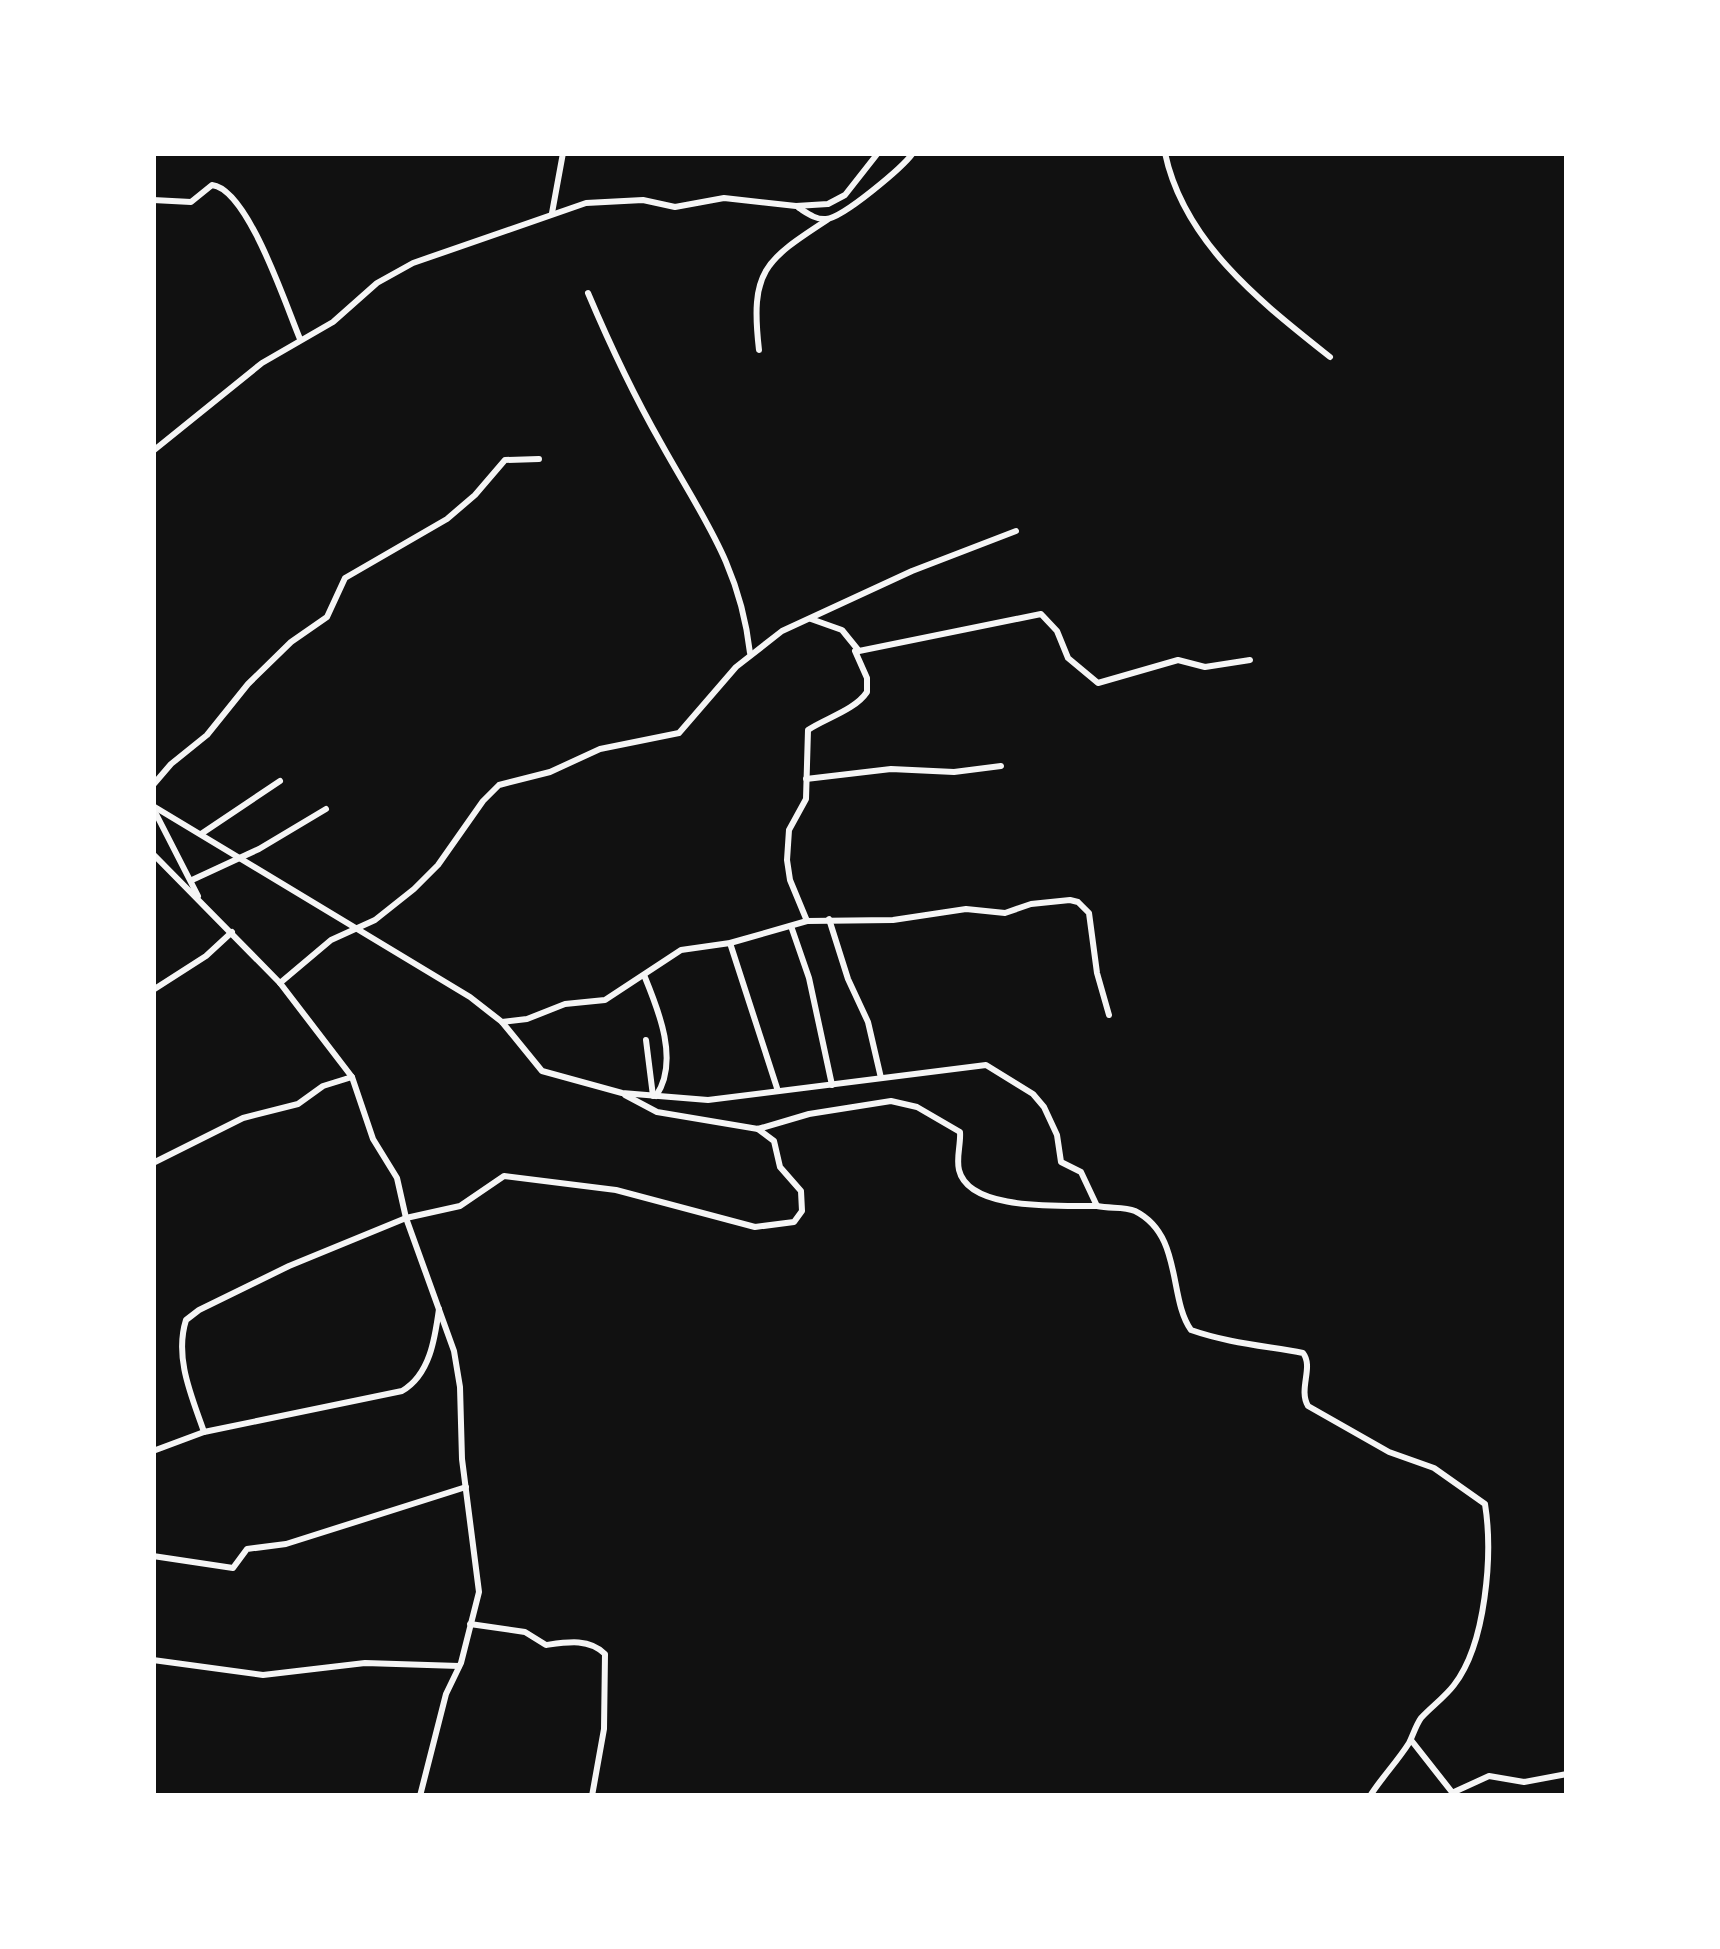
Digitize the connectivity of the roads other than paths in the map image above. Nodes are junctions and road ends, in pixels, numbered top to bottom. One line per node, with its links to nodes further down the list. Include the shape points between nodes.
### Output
1 (563, 153): 7 (street)
2 (878, 153): 6 (street, via 838,200)
3 (914, 153): 8 (street)
4 (1166, 153): 12 (street, via 1205,240 1265,305)
5 (153, 200): 10 (street, via 191,202 212,184 224,188 258,239)
6 (796, 206): 7 (street, via 635,200); 8 (street)
7 (552, 213): 10 (street, via 391,274)
8 (827, 220): 11 (street, via 767,265 756,312)
9 (588, 293): 18 (street, via 734,575)
10 (300, 339): 13 (street)
11 (759, 350)
12 (1330, 357)
13 (153, 451)
14 (539, 459): 23 (street, via 505,460 434,528 345,578 327,617 291,642)
15 (1016, 531): 16 (street)
16 (807, 618): 17 (street, via 842,630); 18 (street)
17 (855, 651): 19 (street, via 1035,614 1047,616 1068,658 1098,682 1178,661 1205,667); 21 (street, via 867,692 808,730)
18 (750, 653): 34 (street, via 679,733 599,749 499,785 426,877)
19 (1250, 660)
20 (1001, 766): 21 (street)
21 (806, 779): 32 (street, via 787,860)
22 (280, 781): 26 (street)
23 (153, 785)
24 (153, 807): 26 (street); 29 (street)
25 (326, 809): 28 (street)
26 (201, 834): 28 (street)
27 (153, 854): 30 (street)
28 (241, 858): 29 (street); 34 (street)
29 (192, 880): 30 (street)
30 (202, 904): 35 (street)
31 (830, 919): 32 (street); 40 (street, via 1078,902 1092,921); 44 (street)
32 (807, 921): 33 (street)
33 (790, 925): 36 (street); 45 (street)
34 (355, 931): 38 (street, via 331,940); 41 (street)
35 (232, 932): 38 (street); 39 (street)
36 (730, 944): 37 (street, via 672,953); 46 (street)
37 (644, 975): 41 (street, via 605,1000); 48 (street, via 664,1040 664,1081)
38 (280, 983): 43 (street)
39 (153, 991)
40 (1108, 1015)
41 (502, 1022): 47 (street, via 542,1070)
42 (646, 1040): 48 (street)
43 (352, 1077): 50 (street); 52 (street)
44 (881, 1078): 45 (street); 51 (street, via 982,1064 1004,1074 1044,1107 1061,1162 1081,1172)
45 (832, 1085): 46 (street)
46 (777, 1089): 48 (street, via 708,1100)
47 (622, 1093): 48 (street); 49 (street, via 657,1112)
48 (654, 1096)
49 (758, 1129): 51 (street, via 903,1102 960,1132 959,1174 969,1187 1012,1203); 52 (street, via 774,1141 782,1172 801,1191 794,1222 740,1225 616,1190 514,1175 496,1178 460,1206)
50 (153, 1162)
51 (1097, 1206): 61 (street, via 1133,1210 1157,1230 1191,1330 1303,1353 1304,1400 1315,1411 1426,1464 1485,1504 1476,1637 1463,1670)
52 (406, 1217): 53 (street); 54 (street, via 186,1320 186,1382)
53 (440, 1306): 54 (street, via 429,1354 402,1391); 56 (street, via 459,1376)
54 (204, 1432): 55 (street)
55 (153, 1451)
56 (466, 1487): 57 (street, via 247,1549 233,1568); 58 (street, via 479,1588)
57 (153, 1556)
58 (470, 1624): 60 (street); 65 (street, via 605,1654)
59 (153, 1660): 60 (street, via 263,1676 365,1663)
60 (460, 1666): 64 (street)
61 (1411, 1739): 63 (street); 66 (street)
62 (1567, 1774): 63 (street, via 1524,1782 1489,1776)
63 (1454, 1794)
64 (420, 1796)
65 (592, 1796)
66 (1370, 1796)

